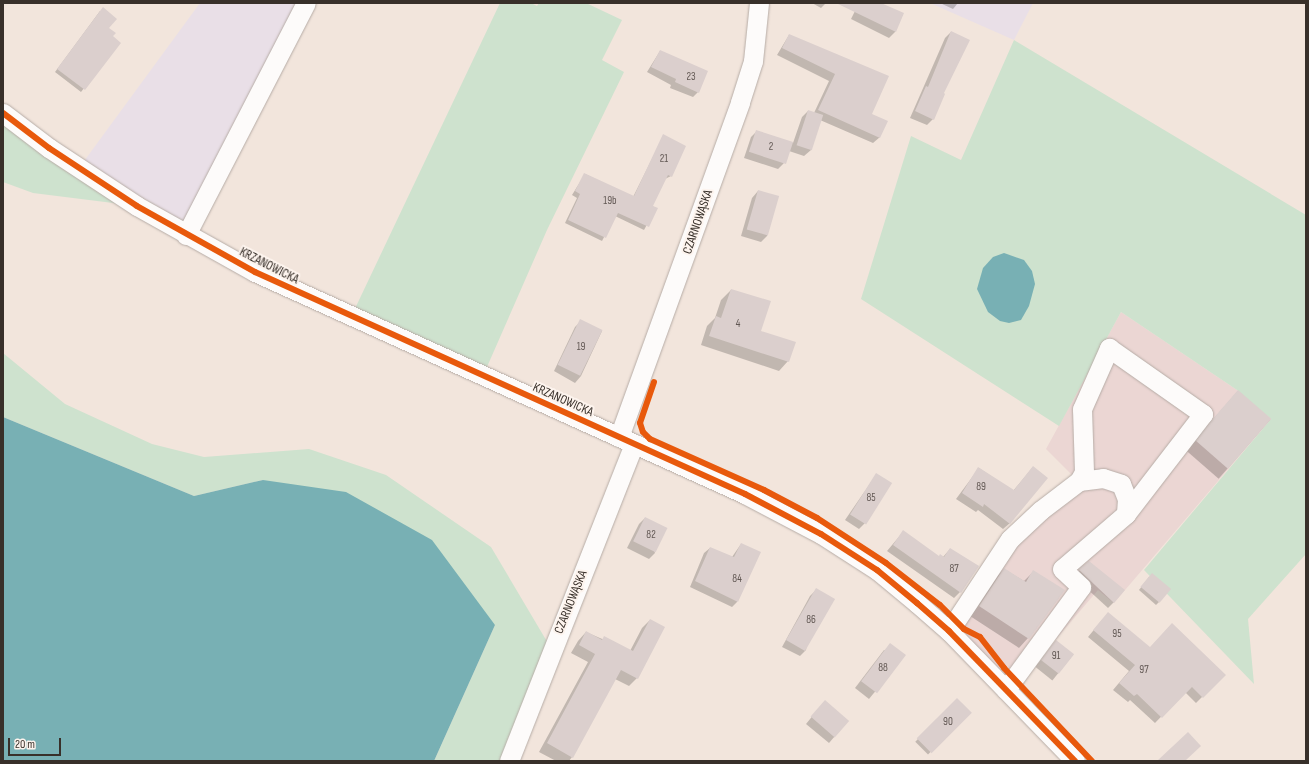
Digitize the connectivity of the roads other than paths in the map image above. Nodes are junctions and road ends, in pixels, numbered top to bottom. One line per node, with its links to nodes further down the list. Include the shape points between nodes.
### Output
1 (306, 3): 4 (street)
2 (759, 3): 5 (street, CZARNOWĄSKA, via 753,61)
3 (3, 113): 4 (street, KRZANOWICKA, via 92,177)
4 (186, 235): 5 (street, KRZANOWICKA, via 308,298)
5 (626, 441): 8 (street, KRZANOWICKA, via 745,494 821,534 877,570); 10 (street, CZARNOWĄSKA)
6 (1078, 481): 7 (street, via 1103,478 1121,484 1127,499); 7 (street, via 1084,472 1082,409 1109,348 1203,414); 8 (street, via 1010,539)
7 (1126, 514): 9 (street, via 1062,569 1081,587)
8 (949, 631): 9 (street, KRZANOWICKA)
9 (1006, 689): 11 (street, KRZANOWICKA)
10 (509, 761)
11 (1075, 761)

